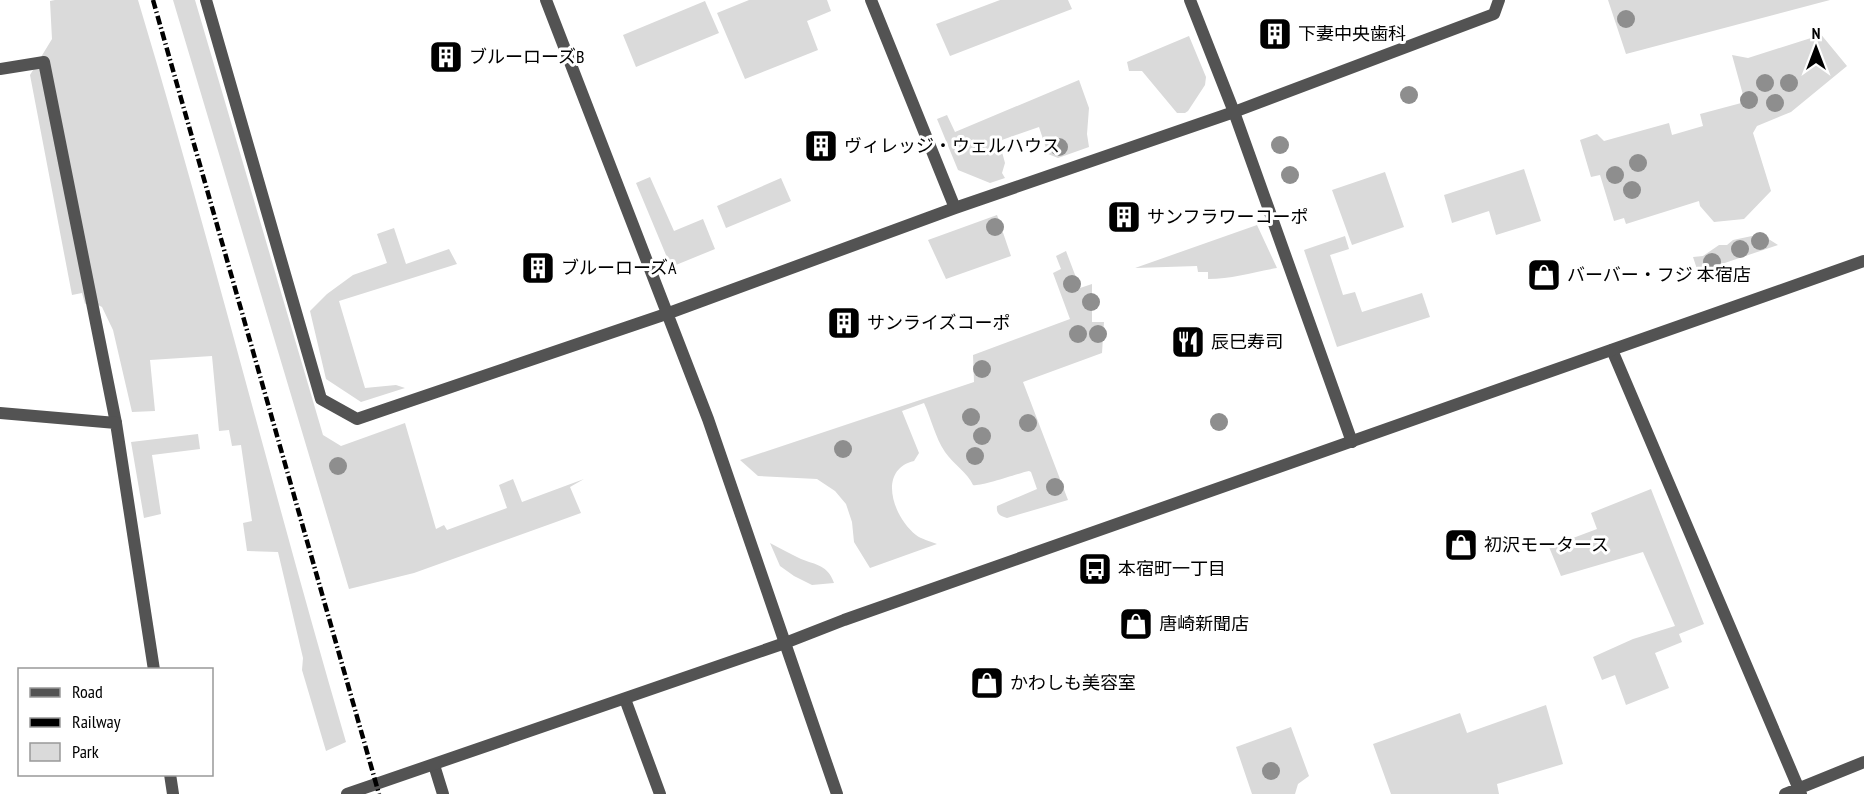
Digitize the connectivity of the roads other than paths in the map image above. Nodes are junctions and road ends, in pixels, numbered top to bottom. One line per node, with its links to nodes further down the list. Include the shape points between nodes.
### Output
1 (206, 0): 10 (street, via 321,399 357,419)
2 (546, 0): 10 (street)
3 (871, 0): 8 (street)
4 (1190, 0): 7 (street)
5 (1499, 0): 7 (street, via 1494,14)
6 (0, 69): 13 (street, via 45,62)
7 (1234, 112): 8 (street); 14 (street)
8 (955, 208): 10 (street)
9 (1864, 261): 11 (street)
10 (669, 313): 15 (street)
11 (1612, 350): 14 (street); 21 (street)
12 (0, 413): 13 (street)
13 (116, 423): 16 (street)
14 (1352, 442): 15 (street)
15 (786, 643): 17 (street); 26 (street)
16 (154, 668)
17 (625, 699): 19 (street); 25 (street)
18 (1864, 762): 21 (street)
19 (434, 765): 23 (street); 24 (street)
20 (170, 776): 22 (street)
21 (1800, 792): 27 (street)
22 (173, 794)
23 (347, 794)
24 (442, 794)
25 (660, 794)
26 (837, 794)
27 (1785, 794)

